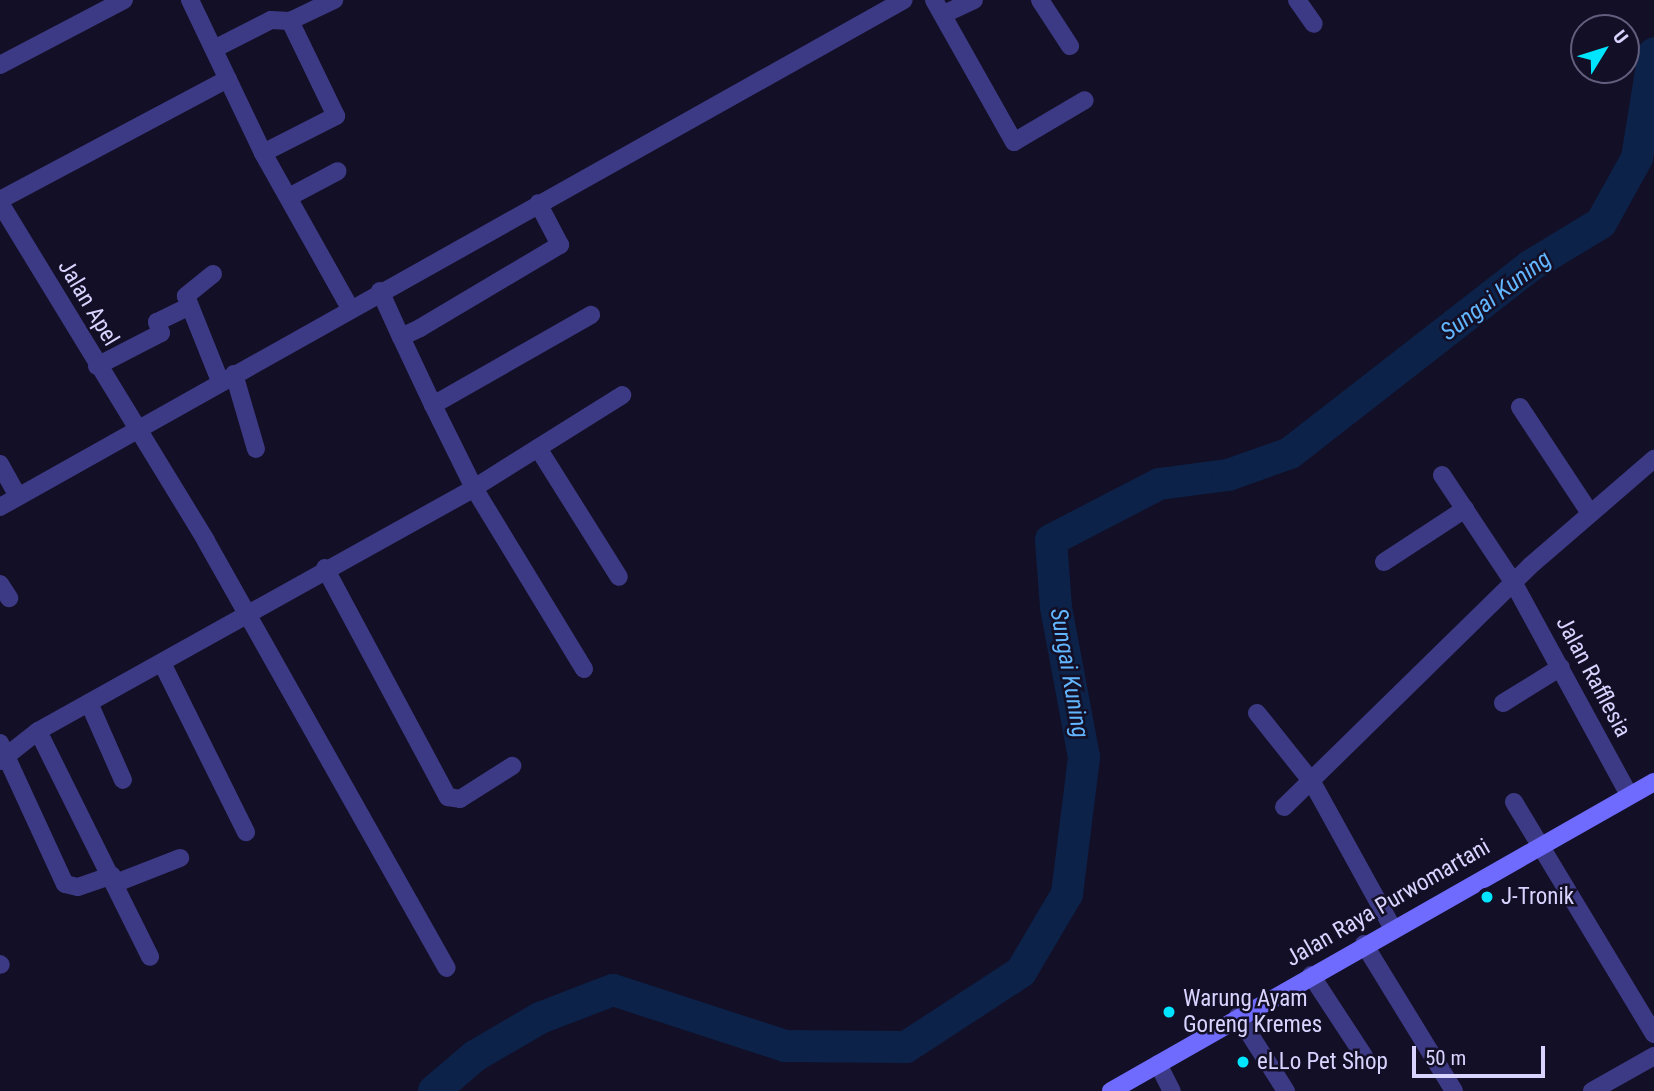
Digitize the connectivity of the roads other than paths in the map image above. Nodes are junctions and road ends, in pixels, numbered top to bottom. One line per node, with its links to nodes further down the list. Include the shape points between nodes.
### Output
1 (124, 0): 13 (street)
2 (190, 0): 12 (street)
3 (334, 0): 9 (street)
4 (904, 0): 20 (street)
5 (974, 0): 8 (street)
6 (1040, 0): 11 (street)
7 (1297, 0): 10 (street)
8 (939, 7): 15 (street, via 1014,142)
9 (290, 21): 12 (street, via 271,20); 16 (street, via 335,116)
10 (1314, 24)
11 (1070, 46)
12 (214, 49): 14 (street)
13 (0, 65)
14 (228, 79): 16 (street); 19 (street)
15 (1085, 100)
16 (263, 153): 18 (street)
17 (338, 172): 18 (street)
18 (289, 197): 24 (street)
19 (0, 201): 27 (street, Jalan Apel)
20 (538, 203): 22 (street); 26 (street, via 560,245)
21 (213, 274): 23 (street, via 186,296)
22 (380, 291): 24 (street); 26 (street)
23 (188, 307): 27 (street, via 157,322 161,333); 28 (street)
24 (350, 308): 28 (street)
25 (592, 315): 30 (street)
26 (401, 337): 30 (street)
27 (97, 366): 32 (street, Jalan Apel)
28 (227, 377): 32 (street); 34 (street)
29 (622, 396): 33 (street)
30 (433, 405): 38 (street)
31 (1520, 407): 42 (street)
32 (134, 429): 39 (street); 47 (street, Jalan Apel)
33 (538, 448): 38 (street); 45 (street)
34 (256, 449)
35 (1654, 458): 42 (street)
36 (0, 464): 39 (street)
37 (1442, 475): 41 (street, Jalan Rafflesia)
38 (474, 488): 44 (street); 50 (street)
39 (18, 496): 40 (street)
40 (0, 507)
41 (1465, 509): 43 (street); 46 (street, Jalan Rafflesia)
42 (1590, 513): 46 (street)
43 (1384, 562)
44 (325, 568): 47 (street); 56 (street, via 448,797 458,800)
45 (620, 577)
46 (1513, 582): 49 (street, Jalan Rafflesia); 58 (street)
47 (245, 615): 48 (street); 70 (street, Jalan Apel)
48 (162, 663): 51 (street); 63 (street)
49 (1561, 667): 52 (street); 60 (street, Jalan Rafflesia)
50 (584, 669)
51 (89, 703): 54 (street); 57 (street)
52 (1503, 704)
53 (1257, 713): 58 (street)
54 (38, 731): 55 (street); 66 (street)
55 (3, 753): 66 (street, via 65,884 78,887)
56 (512, 766)
57 (123, 780)
58 (1312, 782): 62 (street); 67 (street)
59 (1654, 782): 60 (street, Jalan Raya Purwomartani)
60 (1629, 795): 64 (street, Jalan Raya Purwomartani)
61 (1514, 802): 64 (street)
62 (1284, 807)
63 (246, 832)
64 (1539, 845): 67 (street, Jalan Raya Purwomartani); 73 (street)
65 (180, 858): 66 (street)
66 (114, 879): 69 (street)
67 (1392, 927): 68 (street, Jalan Raya Purwomartani)
68 (1364, 944): 71 (street, Jalan Raya Purwomartani); 80 (street)
69 (150, 957)
70 (447, 968)
71 (1311, 975): 72 (street, Jalan Raya Purwomartani); 74 (street)
72 (1238, 1016): 76 (street, Jalan Raya Purwomartani); 79 (street)
73 (1654, 1034)
74 (1364, 1056)
75 (1654, 1056): 81 (street)
76 (1158, 1064): 77 (street, Jalan Raya Purwomartani); 78 (street)
77 (1111, 1091)
78 (1172, 1091)
79 (1286, 1091)
80 (1454, 1091)
81 (1592, 1091)

